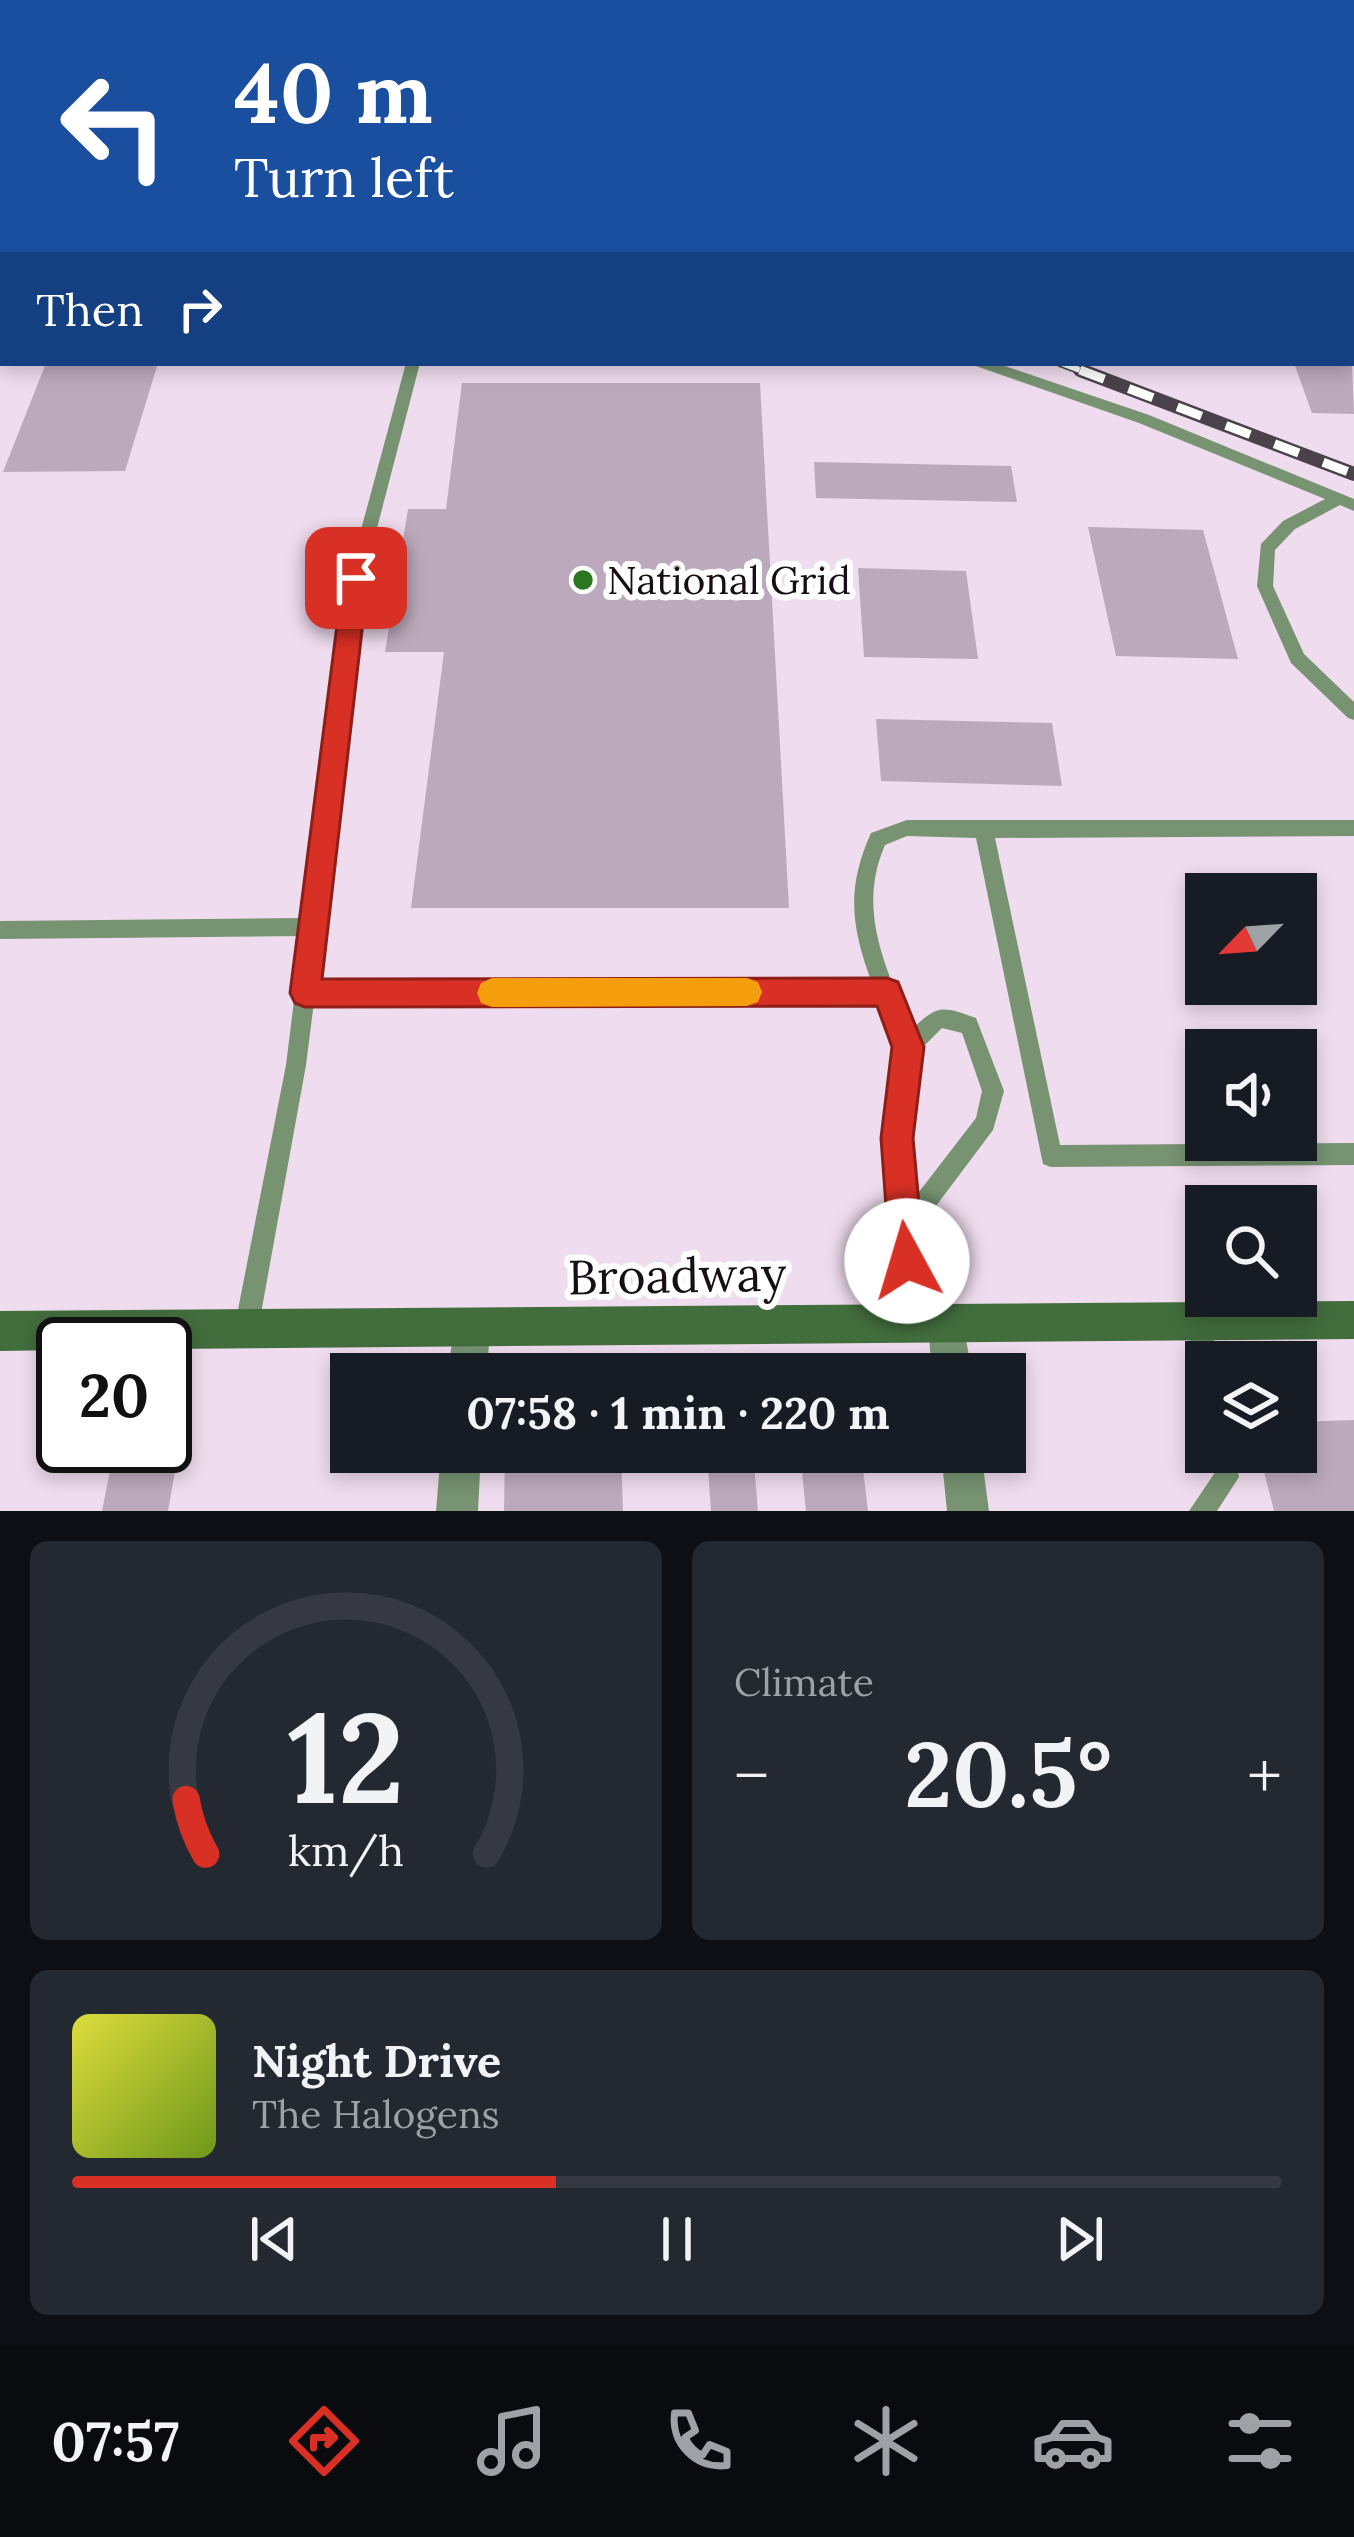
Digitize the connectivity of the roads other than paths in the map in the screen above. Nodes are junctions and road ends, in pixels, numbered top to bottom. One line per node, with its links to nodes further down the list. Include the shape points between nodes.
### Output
1 (412, 366): 7 (lane, via 356,578)
2 (990, 366): 3 (lane, via 1144,419)
3 (1345, 503): 4 (lane, via 1289,525 1267,548 1265,586 1298,658)
4 (1354, 713)
5 (1354, 829): 6 (lane)
6 (984, 830): 9 (lane, via 907,828 878,839 863,865 863,931); 12 (lane, via 1051,1156)
7 (314, 927): 8 (lane); 10 (lane)
8 (0, 930)
9 (887, 992): 10 (lane); 11 (lane)
10 (305, 993): 18 (lane)
11 (908, 1047): 13 (lane, via 897,1138); 13 (lane, via 938,1018 969,1025 993,1091 985,1123)
12 (1354, 1154)
13 (904, 1241): 16 (lane)
14 (1354, 1320): 15 (street, Broadway)
15 (1200, 1322): 16 (street, Broadway); 20 (lane)
16 (931, 1324): 17 (street, Broadway); 22 (street)
17 (471, 1328): 18 (street, Broadway); 21 (street)
18 (246, 1330): 19 (street, Broadway)
19 (0, 1331)
20 (1203, 1341)
21 (469, 1353)
22 (943, 1353)
23 (460, 1473): 26 (street)
24 (963, 1473): 27 (street)
25 (1226, 1473): 28 (lane)
26 (457, 1511)
27 (968, 1511)
28 (1202, 1511)

